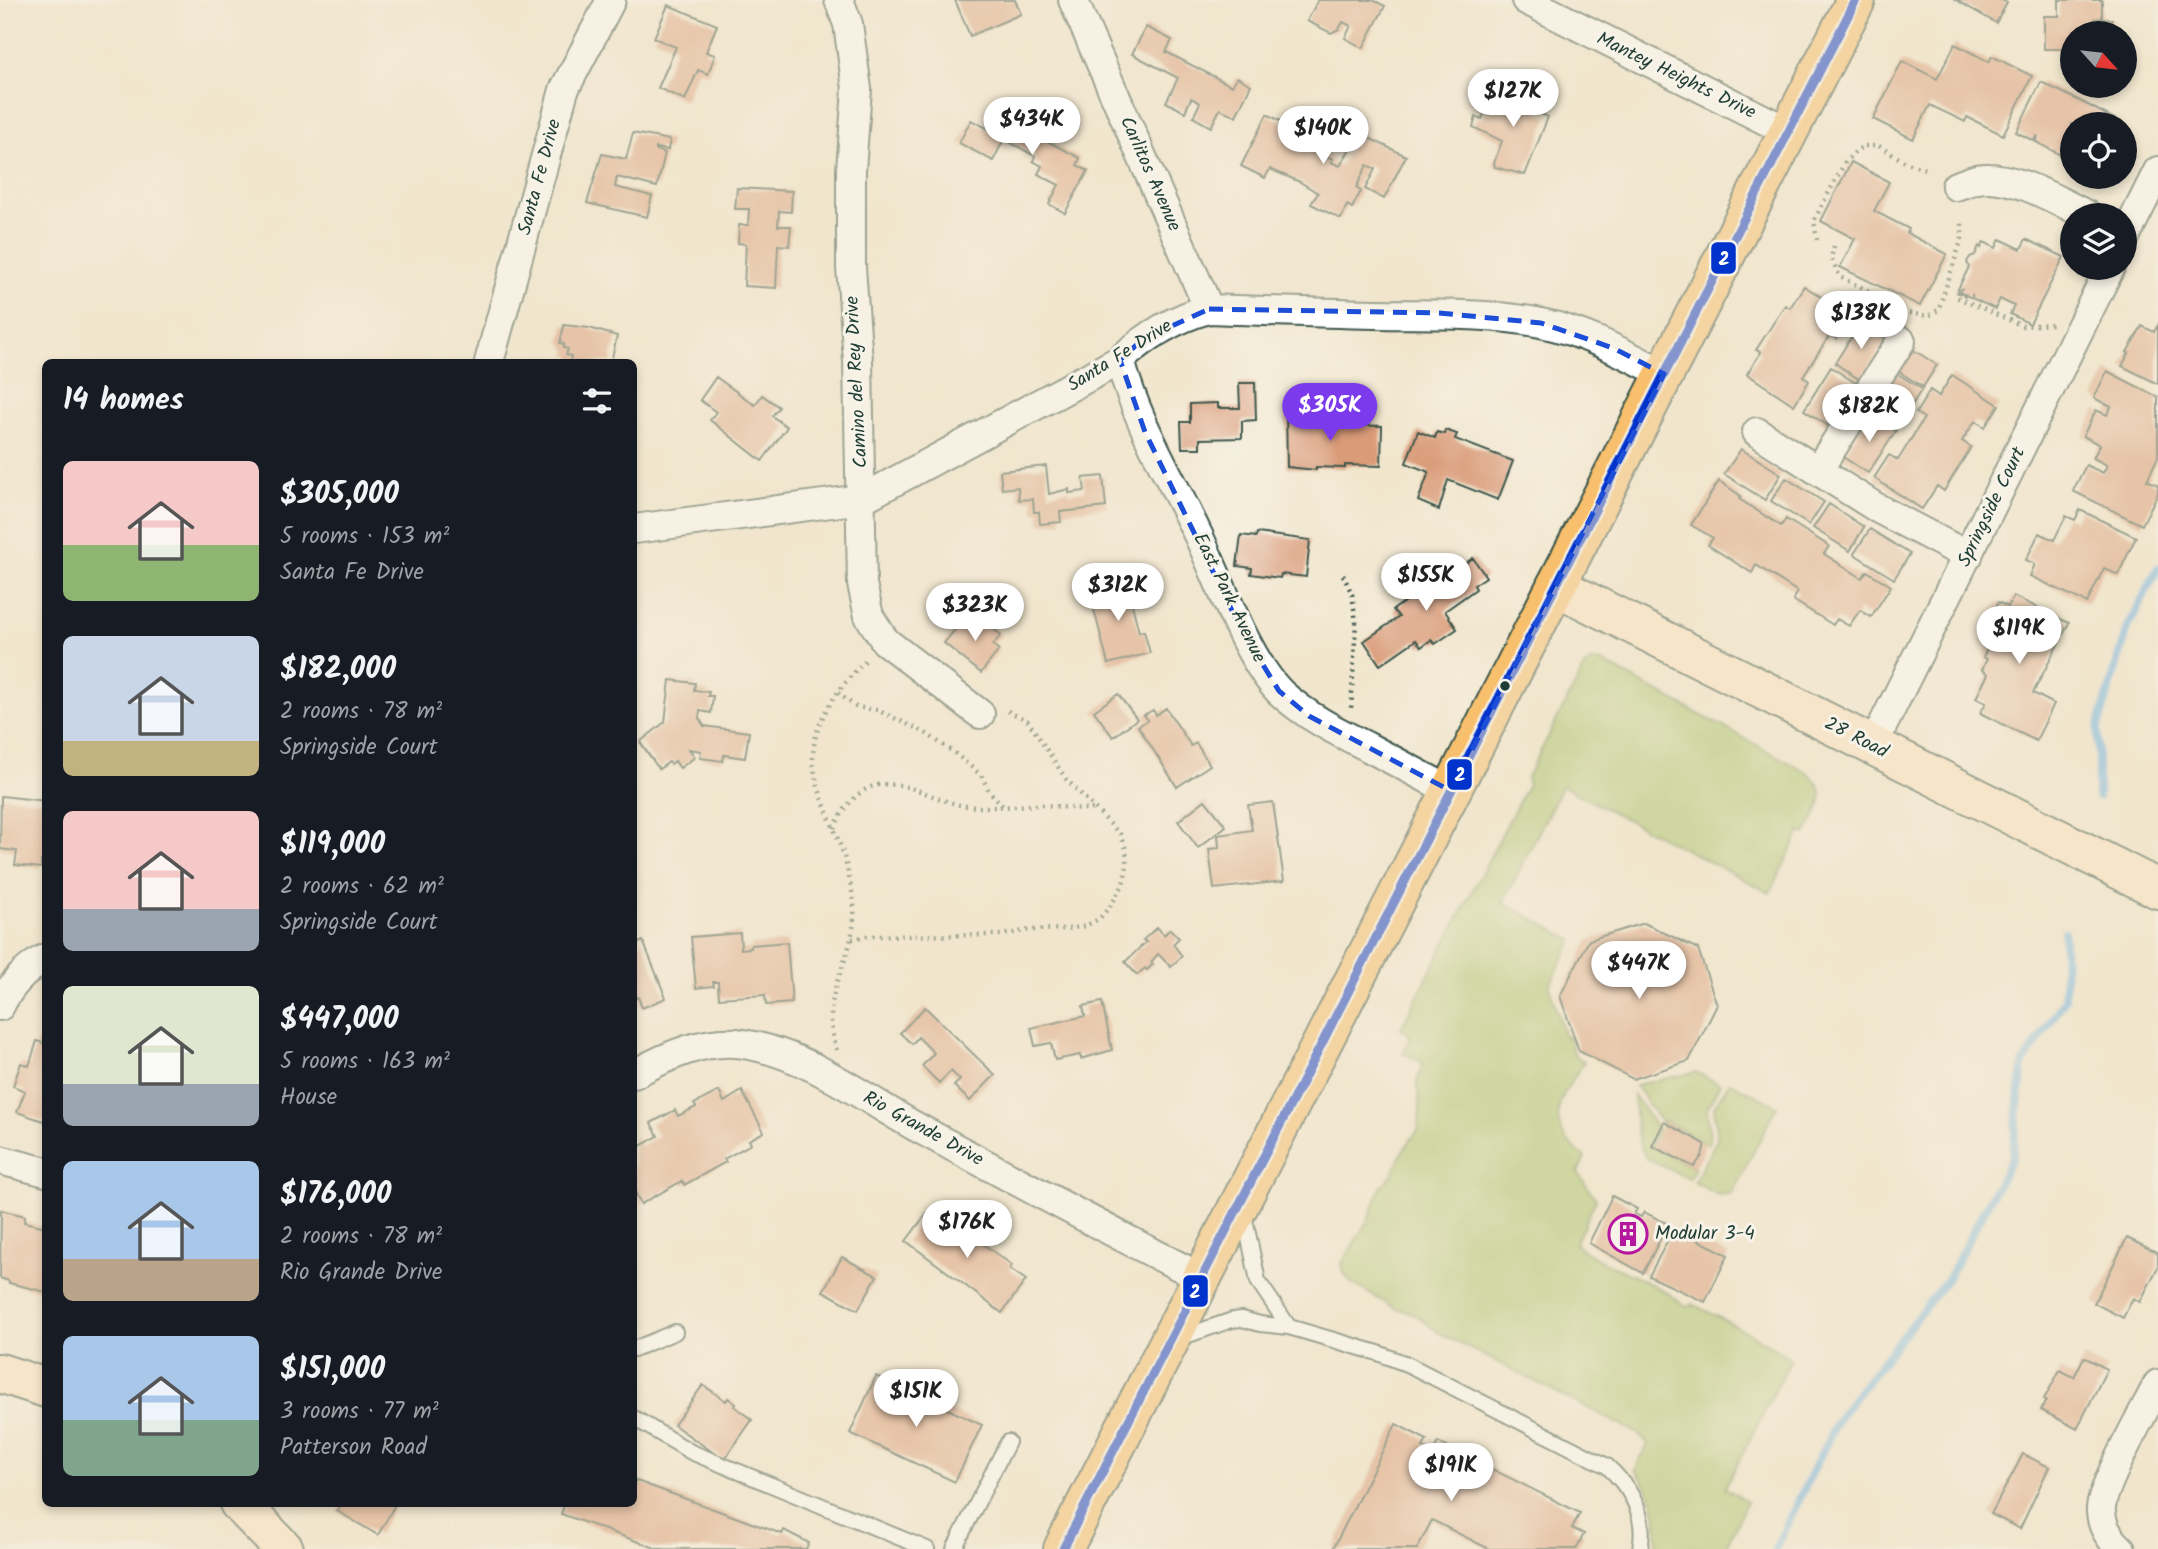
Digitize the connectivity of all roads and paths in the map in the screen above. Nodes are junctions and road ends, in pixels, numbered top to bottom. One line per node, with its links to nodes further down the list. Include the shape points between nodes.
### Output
1 (611, 0): 20 (street, Santa Fe Drive, via 564,90)
2 (839, 0): 25 (street, Camino del Rey Drive, via 848,24 856,89 851,268)
3 (1073, 0): 17 (street, Carlitos Avenue)
4 (1526, 0): 6 (street, Mantey Heights Drive)
5 (1856, 0): 6 (main road)
6 (1789, 132): 22 (main road)
7 (1925, 169): 13 (path, via 1879,146 1857,150 1845,162 1814,221)
8 (2158, 171): 11 (street)
9 (1955, 186): 10 (street, via 1979,178 2006,181)
10 (2062, 203)
11 (2137, 212)
12 (1962, 221): 14 (path, via 1962,238 1941,302 1928,316 1901,312 1840,277 1831,258)
13 (1817, 240)
14 (1834, 246)
15 (2104, 280): 27 (street, Springside Court)
16 (1973, 296): 18 (path, via 1960,288 1956,297 2023,327)
17 (1209, 309): 21 (street, Santa Fe Drive, via 1189,314 1143,339); 22 (street, Santa Fe Drive, via 1439,313 1541,323 1577,333)
18 (2061, 323)
19 (1901, 341): 24 (street)
20 (490, 359)
21 (1120, 360): 25 (street, Santa Fe Drive); 33 (street, East Park Avenue, via 1145,432 1259,662 1279,691 1309,716)
22 (1664, 374): 29 (main road)
23 (1757, 432): 24 (street)
24 (1818, 470): 27 (street, via 1877,508)
25 (862, 499): 26 (street, Santa Fe Drive); 30 (street, Camino del Rey Drive, via 862,584 869,616)
26 (637, 529)
27 (1968, 556): 34 (street, Springside Court)
28 (1343, 575): 33 (path, via 1352,594 1356,622 1352,707)
29 (1556, 586): 34 (street, 28 Road); 35 (main road)
30 (885, 641): 31 (path); 32 (street, Camino del Rey Drive)
31 (838, 693): 36 (path, via 856,707 877,710 952,751 981,775); 38 (path, via 817,735 813,761)
32 (980, 713): 37 (path, via 1006,709 1028,721 1054,765)
33 (1345, 735): 35 (street, East Park Avenue)
34 (1872, 747): 39 (street, 28 Road)
35 (1451, 791): 47 (main road)
36 (1004, 807): 37 (path); 38 (path, via 965,806 912,788 877,785 851,801)
37 (1096, 809): 40 (path, via 1120,834 1127,866 1124,886 1099,919 1085,926 1001,935)
38 (834, 828): 40 (path, via 846,861 855,912)
39 (2158, 889)
40 (852, 939): 44 (path, via 832,998 830,1021 841,1058)
41 (42, 960): 42 (street, via 33,964)
42 (0, 1006)
43 (637, 1072): 44 (street, Rio Grande Drive, via 662,1058 701,1046 741,1044 779,1052)
44 (831, 1077): 48 (street, Rio Grande Drive)
45 (0, 1160): 46 (street)
46 (42, 1171)
47 (1242, 1201): 48 (main road); 49 (lane, via 1258,1281)
48 (1202, 1278): 51 (main road)
49 (1289, 1327): 51 (lane, via 1232,1320); 64 (lane, via 1409,1365 1607,1466 1625,1483 1638,1507 1643,1534)
50 (675, 1332): 52 (lane)
51 (1169, 1342): 63 (main road)
52 (637, 1348)
53 (0, 1373): 55 (street)
54 (2158, 1384): 59 (street, via 2105,1488 2101,1512)
55 (42, 1387)
56 (637, 1420): 61 (lane, via 691,1452)
57 (1009, 1442): 62 (lane)
58 (243, 1507): 60 (street)
59 (2115, 1543)
60 (284, 1549)
61 (927, 1549)
62 (954, 1549)
63 (1063, 1549)
64 (1640, 1549)

